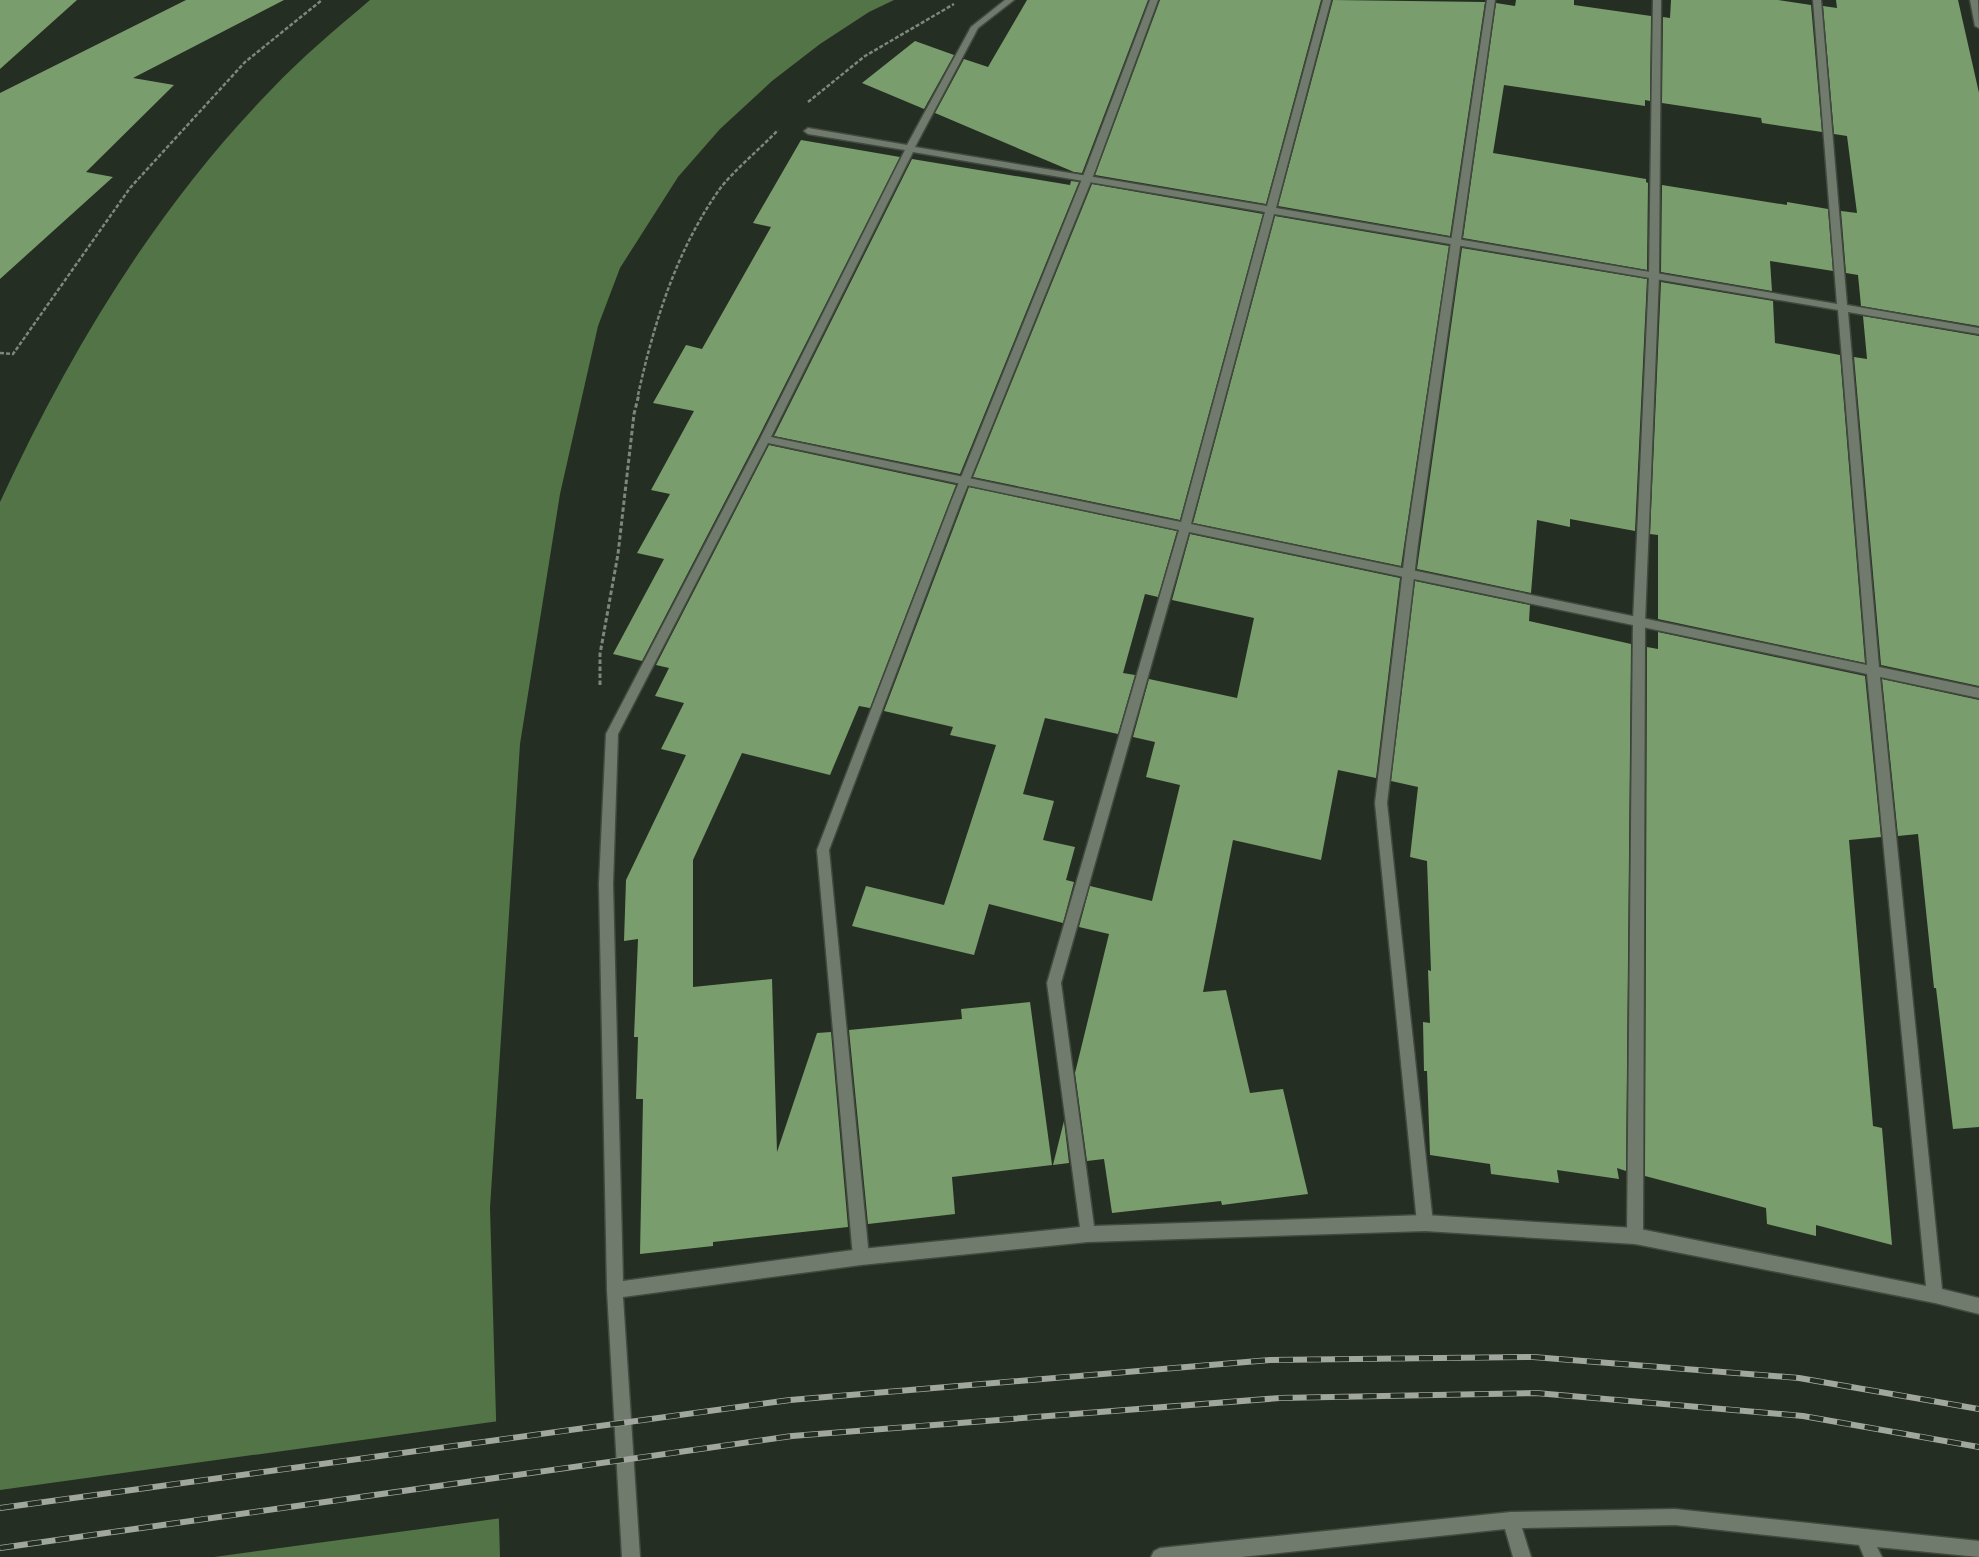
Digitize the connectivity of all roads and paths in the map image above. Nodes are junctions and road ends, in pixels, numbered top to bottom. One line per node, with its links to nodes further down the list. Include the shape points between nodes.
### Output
1 (322, 0): 18 (path, via 246,62 130,188 12,354)
2 (1010, 0): 11 (street, via 975,27)
3 (1154, 0): 12 (street)
4 (1327, 0): 13 (street)
5 (1491, 0): 14 (street)
6 (1657, 0): 15 (street)
7 (1817, 0): 16 (street)
8 (1974, 0): 9 (street)
9 (1979, 26)
10 (808, 131): 11 (street)
11 (910, 148): 12 (street); 19 (street)
12 (1087, 179): 13 (street); 20 (street)
13 (1269, 210): 14 (street); 21 (street)
14 (1456, 242): 15 (street); 22 (street)
15 (1654, 276): 16 (street); 23 (street)
16 (1843, 308): 17 (street); 24 (street)
17 (1979, 331)
18 (0, 353)
19 (765, 439): 20 (street); 30 (street, via 612,734 606,884)
20 (965, 481): 21 (street); 29 (street, via 823,850)
21 (1185, 527): 22 (street); 27 (street, via 1054,983)
22 (1408, 573): 23 (street); 26 (street, via 1381,803)
23 (1639, 622): 24 (street); 28 (street)
24 (1873, 671): 25 (street); 31 (street)
25 (1979, 693)
26 (1425, 1223): 27 (street); 28 (street)
27 (1088, 1234): 29 (street)
28 (1635, 1236): 31 (street)
29 (861, 1257): 30 (street)
30 (615, 1290): 37 (street)
31 (1935, 1295): 32 (street)
32 (1979, 1306)
33 (1511, 1520): 34 (street, via 1675,1517); 36 (street); 39 (street)
34 (1864, 1537): 35 (street); 40 (street)
35 (1979, 1548)
36 (1190, 1555): 38 (street)
37 (631, 1557)
38 (1160, 1557)
39 (1522, 1557)
40 (1873, 1557)

